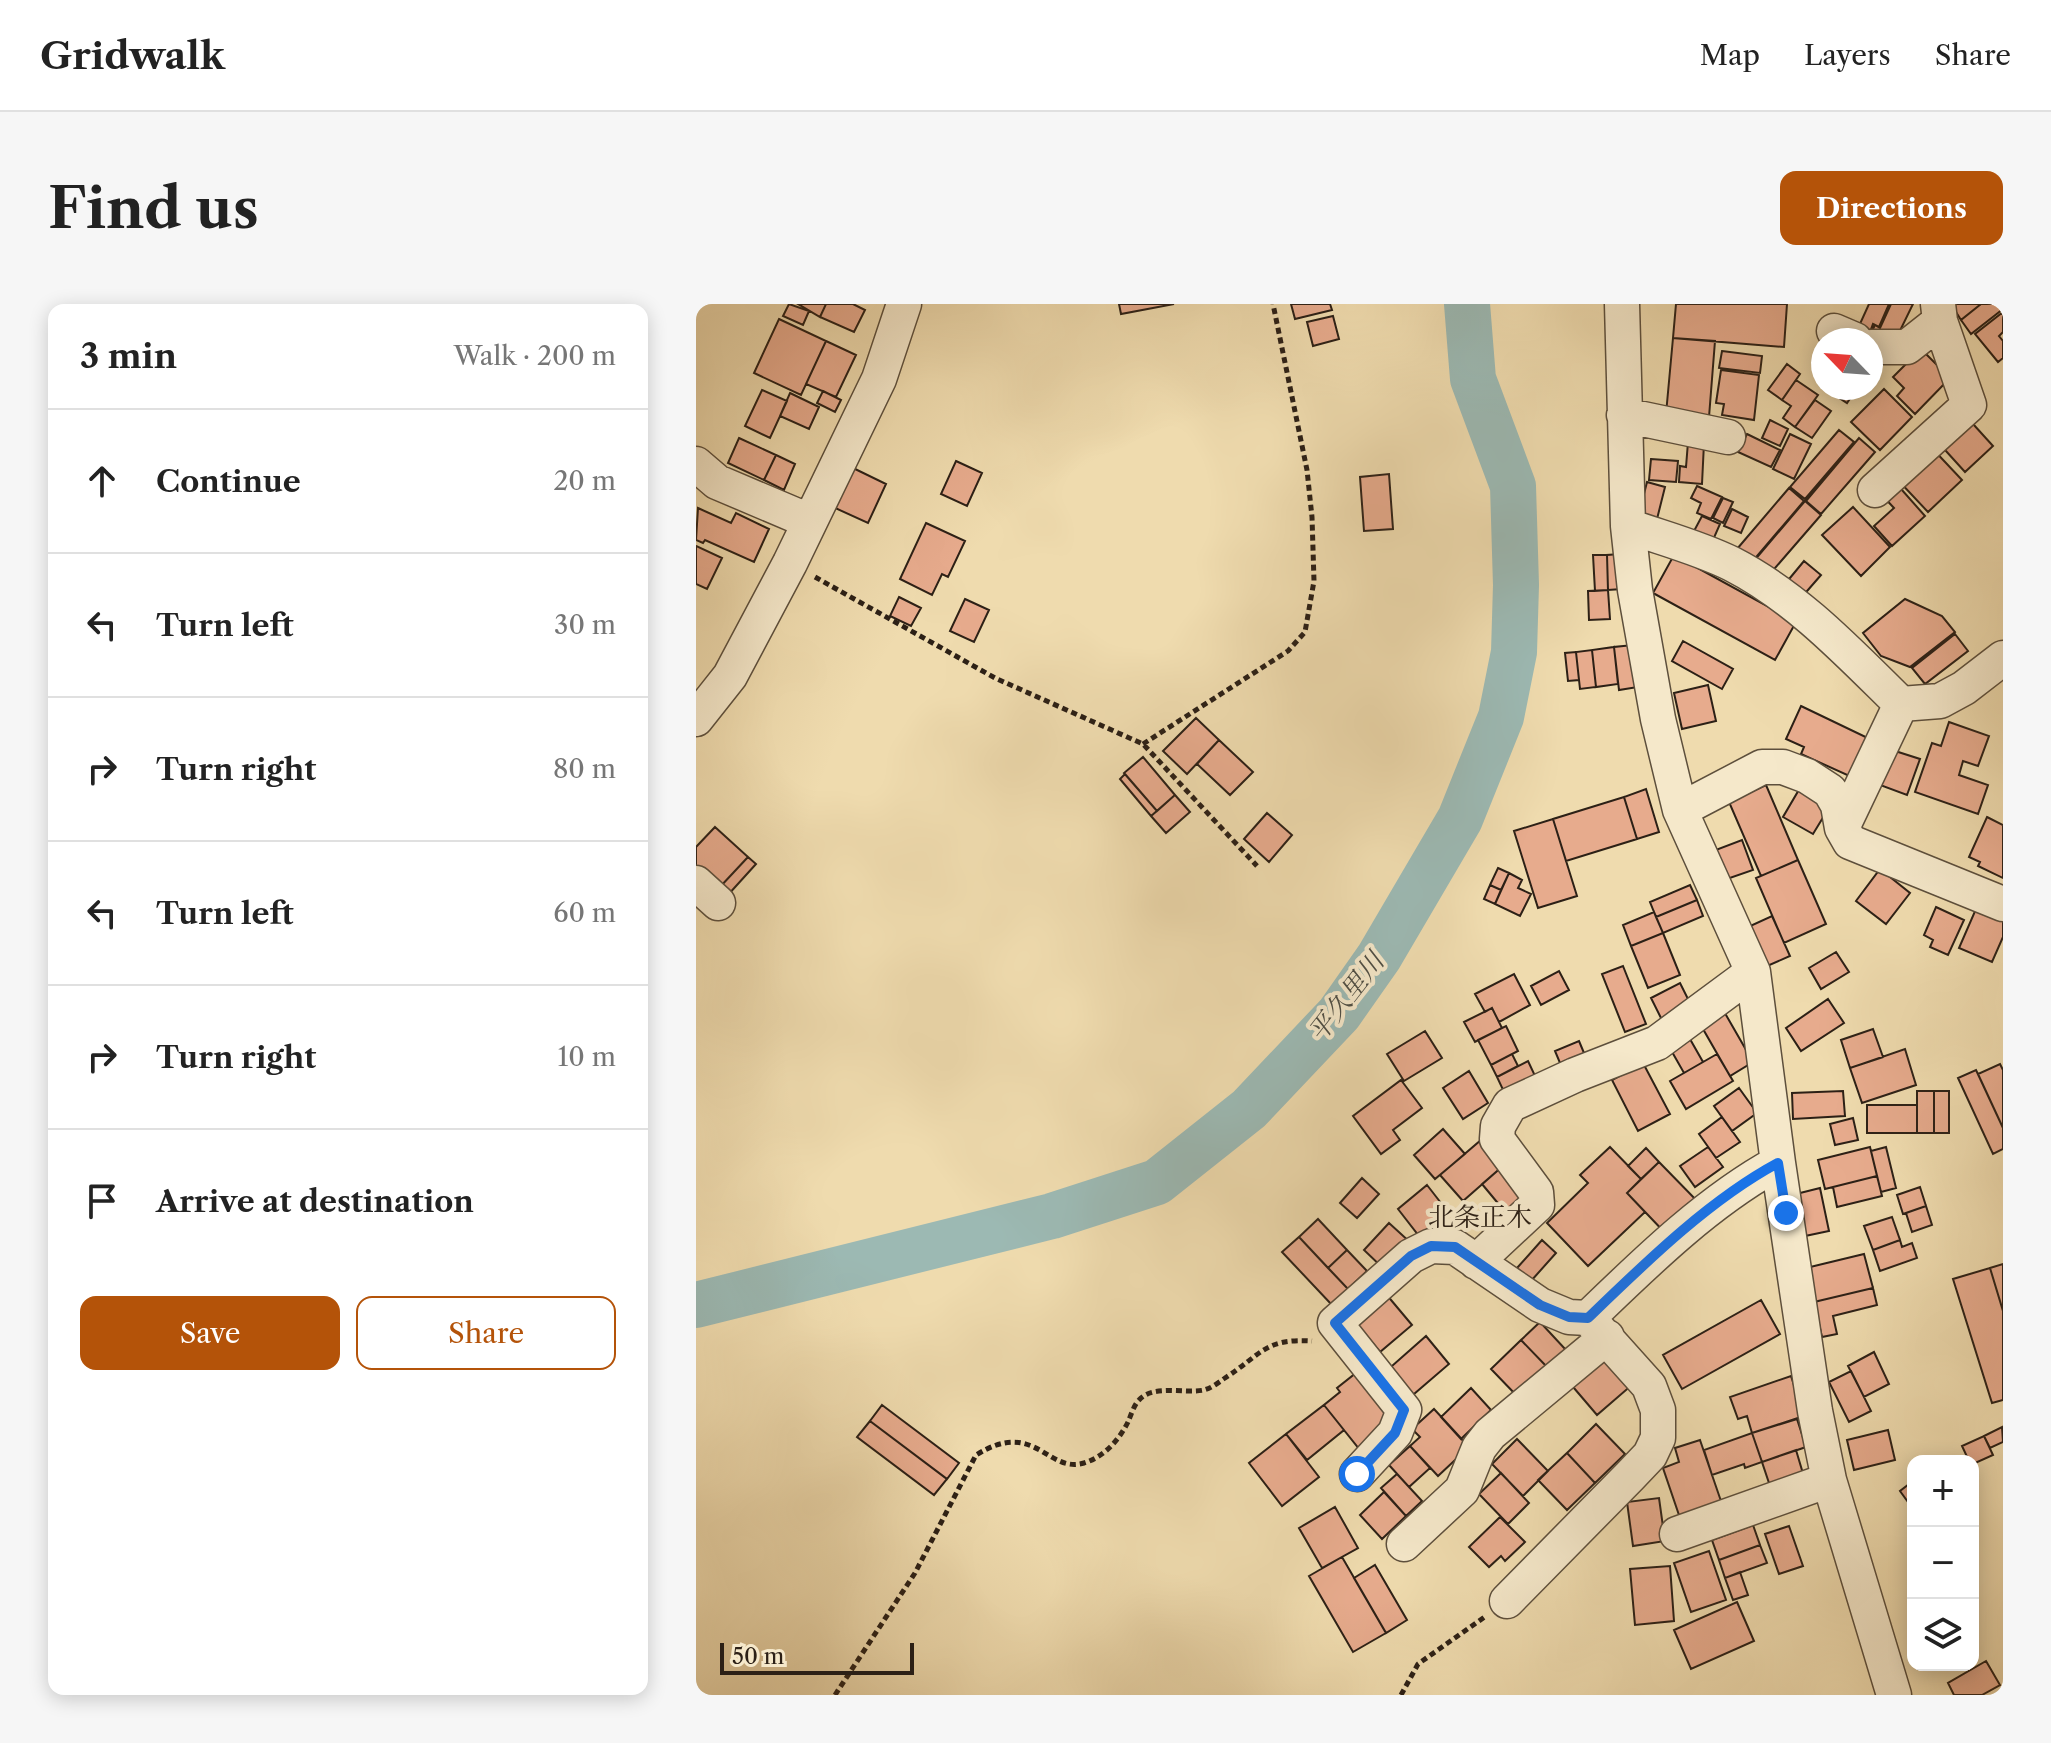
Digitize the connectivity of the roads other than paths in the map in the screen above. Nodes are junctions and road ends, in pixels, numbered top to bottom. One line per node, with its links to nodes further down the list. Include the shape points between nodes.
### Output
1 (904, 304): 9 (street, via 879,379)
2 (1622, 304): 5 (street)
3 (1939, 313): 4 (street, via 1907,347); 8 (street, via 1969,405)
4 (1883, 347)
5 (1624, 415): 6 (street); 10 (street)
6 (1728, 437)
7 (696, 464): 9 (street, via 717,482)
8 (1875, 490)
9 (809, 521): 13 (street, via 730,676)
10 (1628, 526): 12 (street, via 1730,563 1771,587 1822,626); 14 (street, via 1646,658)
11 (2003, 658): 12 (street, via 1940,701)
12 (1901, 704): 15 (street)
13 (696, 719)
14 (1680, 810): 15 (street, via 1762,767 1783,767 1830,791); 17 (street)
15 (1842, 828): 16 (street, via 1850,842)
16 (2003, 904)
17 (1753, 972): 18 (street); 19 (street, via 1657,1043 1510,1105 1497,1139 1536,1192 1537,1205)
18 (1778, 1163): 20 (street, via 1740,1186 1644,1265); 22 (street)
19 (1476, 1262): 20 (street, via 1540,1305); 21 (street, via 1455,1247 1431,1246 1411,1256 1335,1323 1404,1410 1395,1433)
20 (1598, 1327): 24 (street, via 1490,1434 1462,1490); 25 (street, via 1649,1386 1658,1410 1658,1438 1650,1455)
21 (1357, 1474)
22 (1829, 1480): 23 (street); 26 (street)
23 (1677, 1534)
24 (1404, 1544)
25 (1507, 1601)
26 (1894, 1695)

